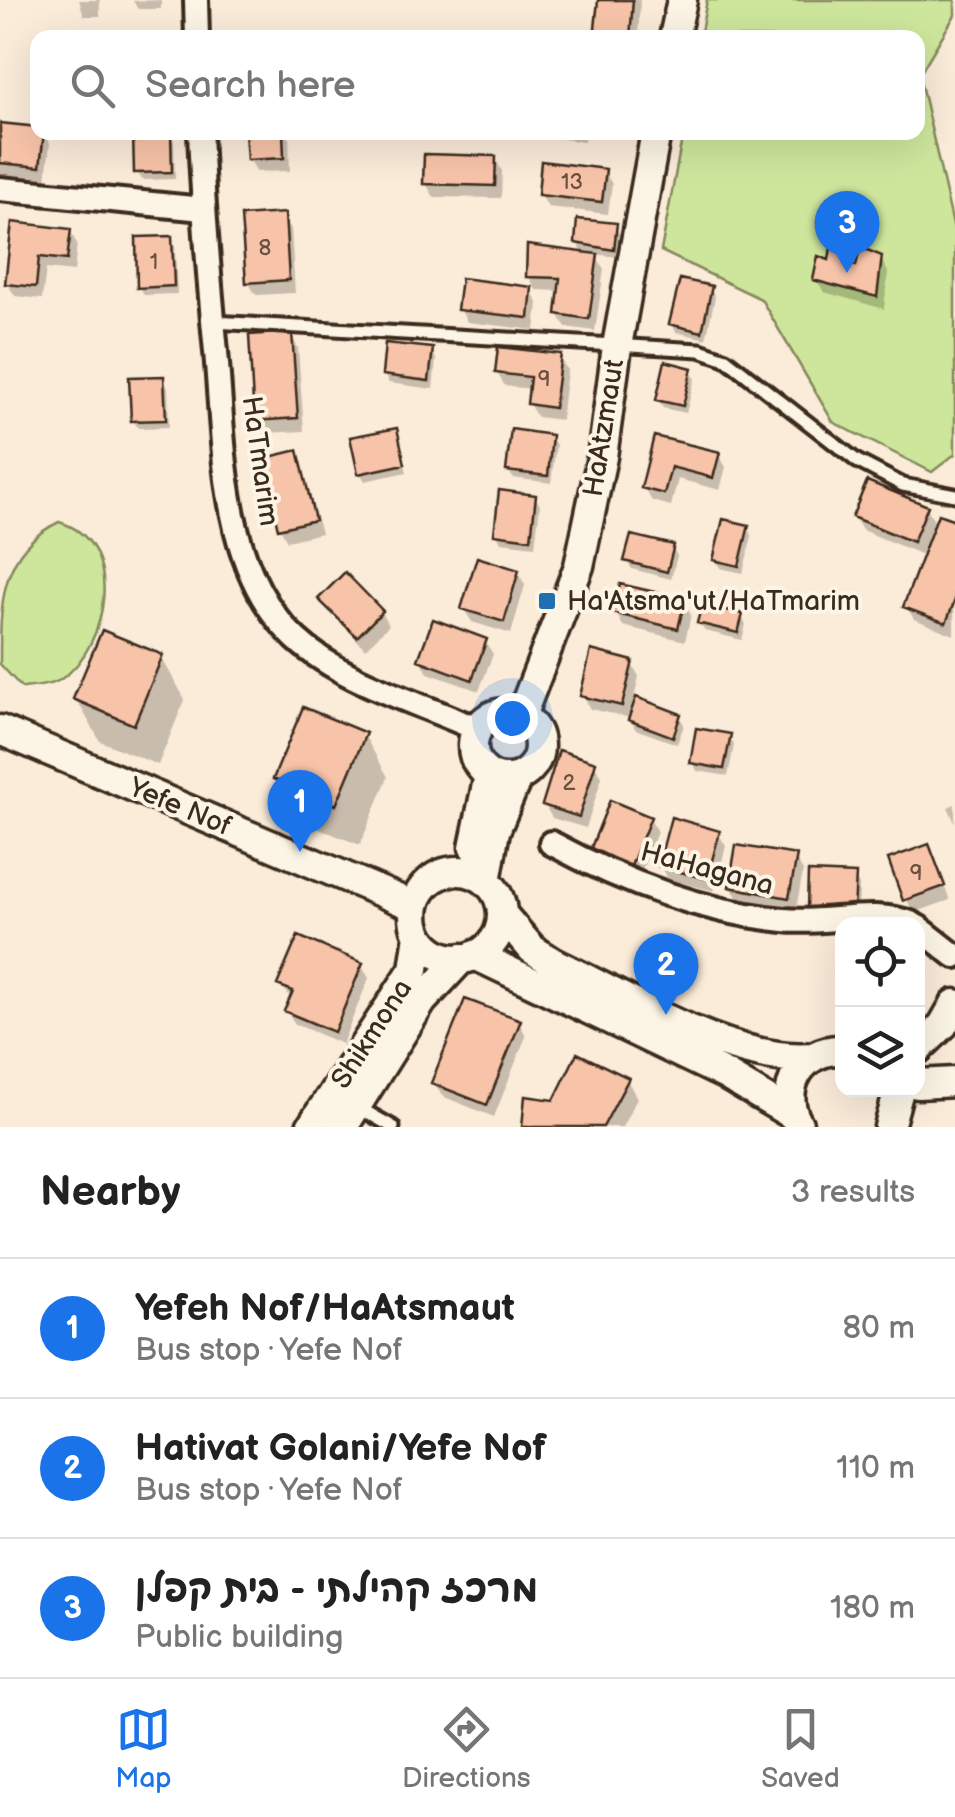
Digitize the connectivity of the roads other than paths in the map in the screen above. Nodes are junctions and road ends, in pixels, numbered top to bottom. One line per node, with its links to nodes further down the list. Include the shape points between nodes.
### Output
1 (196, 0): 3 (street)
2 (682, 0): 4 (street)
3 (197, 30)
4 (676, 30)
5 (200, 140): 8 (street, HaTmarim)
6 (655, 140): 10 (street, HaAtzmaut)
7 (0, 188): 8 (street)
8 (203, 209): 9 (street, HaTmarim)
9 (213, 322): 10 (lane); 13 (street, HaTmarim, via 229,494 254,581 274,613 296,639 352,674)
10 (616, 346): 11 (lane, via 700,350 726,359 857,461 903,484); 12 (street, HaAtzmaut, via 579,566)
11 (955, 494)
12 (521, 716): 13 (street, via 498,713); 15 (street, via 537,732 539,754 527,773)
13 (480, 725): 15 (street, via 474,758)
14 (0, 730): 18 (street, Yefe Nof)
15 (503, 776): 17 (street, via 495,830)
16 (552, 843): 20 (street, HaHagana, via 626,879 727,910 786,921)
17 (477, 876): 18 (street, via 440,874); 19 (street, via 500,900)
18 (414, 906): 22 (street)
19 (502, 914): 24 (street, via 492,942); 30 (street, via 554,963 739,1050 781,1060)
20 (835, 919)
21 (925, 933): 23 (street, HaHagana)
22 (419, 935): 24 (street, via 436,953); 33 (street, Shikmona, via 414,970)
23 (955, 956)
24 (469, 957): 33 (street, Shikmona, via 422,1002); 34 (street, via 724,1074)
25 (955, 1004): 26 (street)
26 (925, 1043)
27 (955, 1048): 28 (street)
28 (925, 1050)
29 (835, 1051): 30 (street)
30 (812, 1056): 34 (street, via 792,1082 789,1100)
31 (955, 1082): 32 (street)
32 (925, 1084)
33 (344, 1109): 35 (street, Shikmona); 36 (lane)
34 (797, 1121)
35 (312, 1127)
36 (393, 1127)

